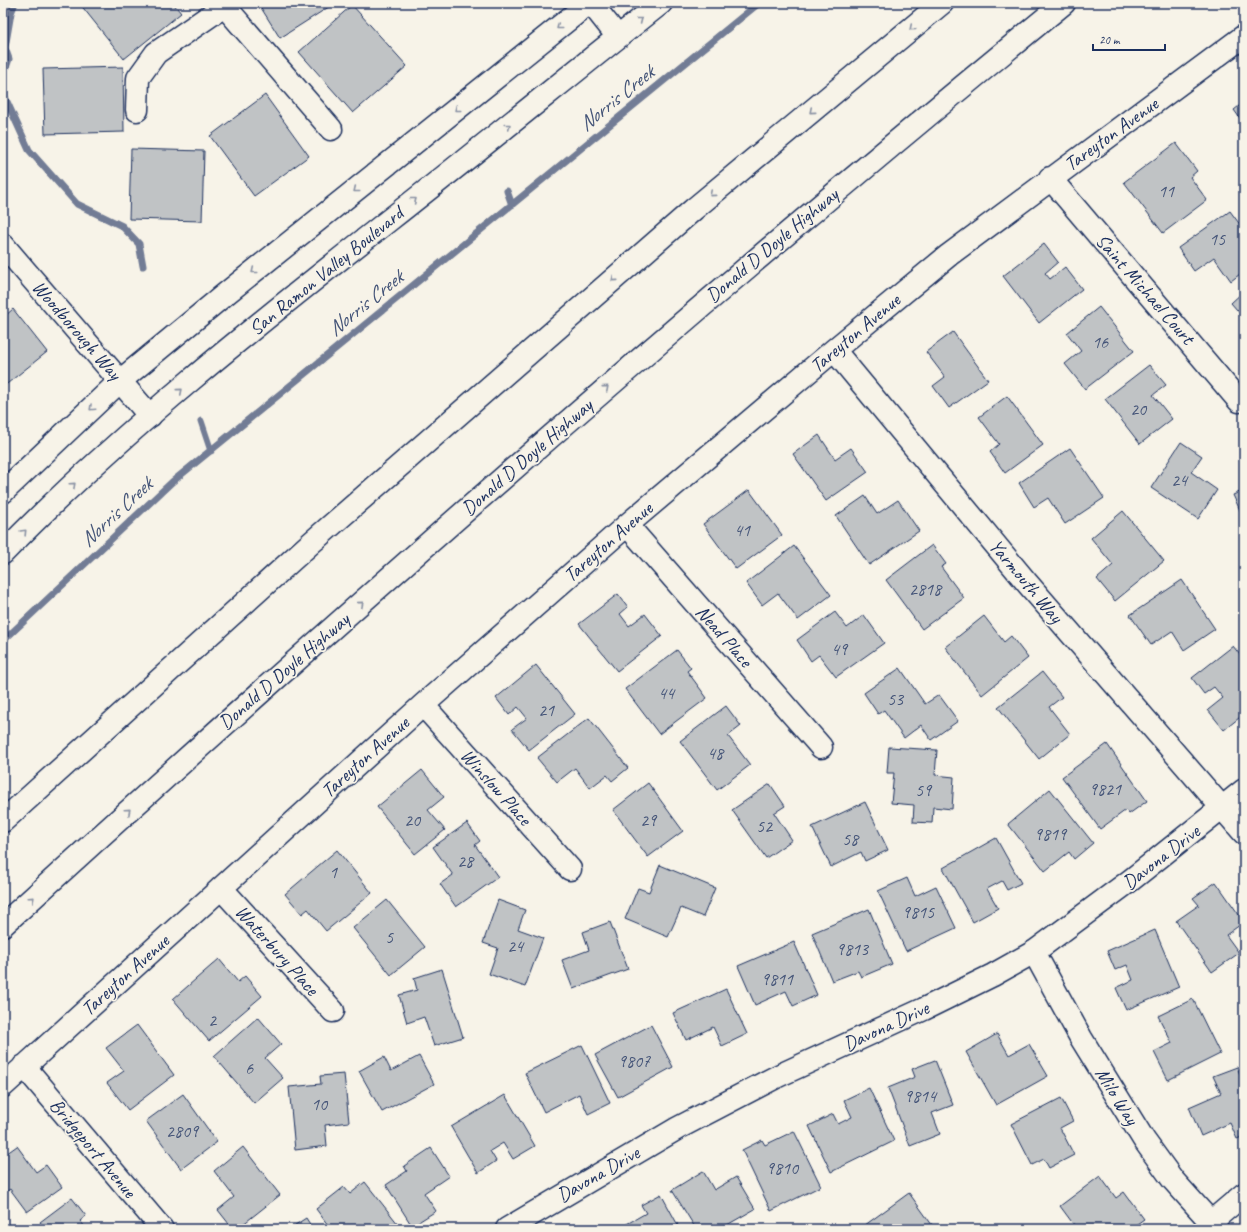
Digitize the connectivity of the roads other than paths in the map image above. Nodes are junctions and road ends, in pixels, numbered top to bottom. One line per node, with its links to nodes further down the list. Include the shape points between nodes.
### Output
1 (590, 3): 7 (main road); 13 (main road, one-way to 13)
2 (661, 3): 7 (main road, San Ramon Valley Boulevard, one-way to 2)
3 (942, 3): 23 (main road, one-way to 23, via 640,256 312,543)
4 (1064, 3): 27 (main road, Donald D Doyle Highway, one-way to 4, via 170,772 592,400 742,270)
5 (222, 5): 8 (main road, via 156,53 138,78); 9 (main road)
6 (1244, 36): 10 (main road, Tareyton Avenue)
7 (618, 37): 15 (main road, San Ramon Valley Boulevard, one-way to 7, via 258,325)
8 (137, 110)
9 (331, 129)
10 (1050, 178): 12 (main road, Tareyton Avenue, via 948,255); 14 (main road, Saint Michael Court)
11 (3, 245): 13 (main road, Woodborough Way)
12 (834, 350): 17 (main road, Tareyton Avenue); 22 (main road, Yarmouth Way, via 1028,584)
13 (120, 381): 15 (main road, Woodborough Way); 16 (main road, one-way to 16)
14 (1239, 401)
15 (150, 416): 18 (main road, San Ramon Valley Boulevard, one-way to 15, via 44,511)
16 (3, 492)
17 (627, 525): 19 (main road, Tareyton Avenue); 20 (main road, Nead Place)
18 (3, 553)
19 (423, 705): 25 (main road, Winslow Place); 26 (main road, Tareyton Avenue)
20 (821, 747)
21 (1244, 790): 22 (main road, Davona Drive)
22 (1223, 808): 24 (main road, Yarmouth Way); 28 (main road, Davona Drive)
23 (3, 820)
24 (1244, 833)
25 (570, 869)
26 (221, 888): 29 (main road, Waterbury Place); 30 (main road, Tareyton Avenue)
27 (3, 925)
28 (1034, 952): 33 (main road, Milo Way, via 1081,1038 1144,1140 1173,1180); 35 (main road, Davona Drive, via 958,992 778,1076 678,1128)
29 (333, 1011)
30 (24, 1066): 31 (main road, Tareyton Avenue); 34 (main road, Bridgeport Avenue)
31 (3, 1086)
32 (1244, 1194): 33 (main road)
33 (1214, 1225)
34 (162, 1229)
35 (507, 1229)

